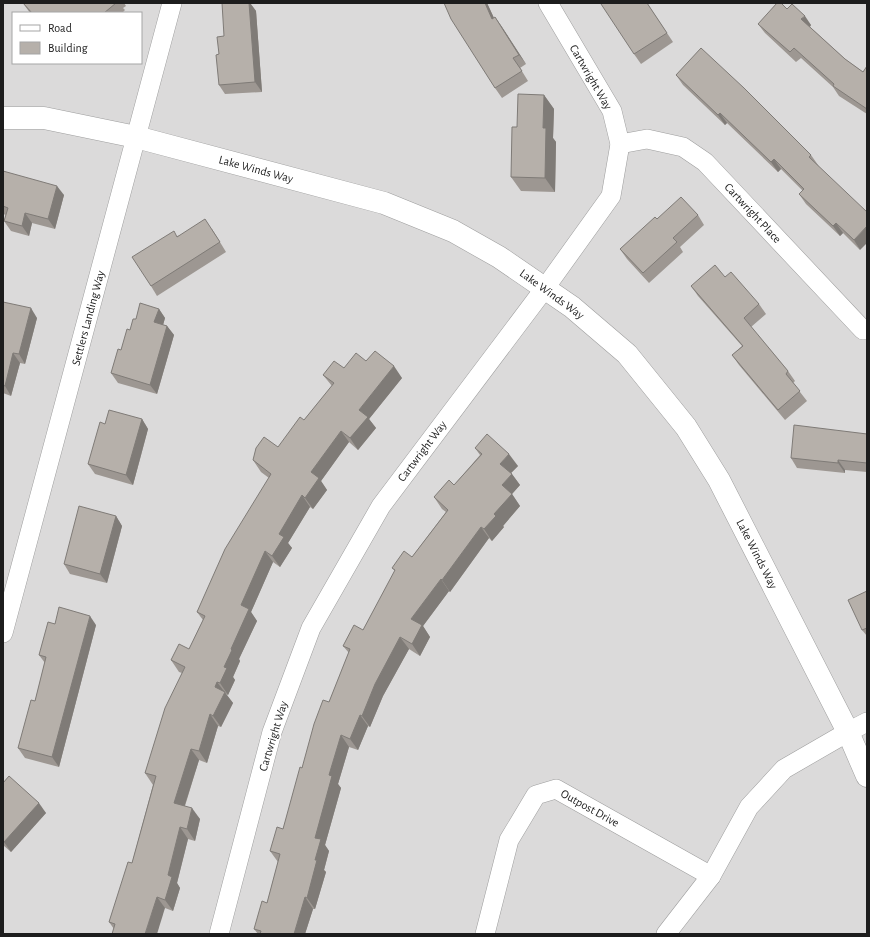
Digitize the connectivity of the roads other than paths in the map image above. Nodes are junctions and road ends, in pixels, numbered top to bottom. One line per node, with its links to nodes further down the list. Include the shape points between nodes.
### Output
1 (172, 3): 4 (street, Settlers Landing Way)
2 (548, 3): 5 (street, Cartwright Way, via 612,111)
3 (3, 118): 4 (street, Lake Winds Way, via 44,118)
4 (136, 137): 6 (street, Lake Winds Way, via 384,203 453,231 499,257); 8 (street, Settlers Landing Way)
5 (620, 144): 6 (street, Cartwright Way, via 611,196); 7 (street, Cartwright Place, via 647,139 683,147 705,162)
6 (545, 288): 10 (street, Lake Winds Way, via 572,307 626,354 686,427 719,480); 13 (street, Cartwright Way, via 381,506 311,628 272,732)
7 (863, 330)
8 (3, 633)
9 (867, 722): 10 (street)
10 (848, 732): 11 (street, Lake Winds Way); 12 (street, via 784,769 749,807)
11 (867, 776)
12 (711, 876): 14 (street, Outpost Drive, via 556,789 536,795 509,840); 15 (street)
13 (219, 934)
14 (485, 934)
15 (666, 934)

